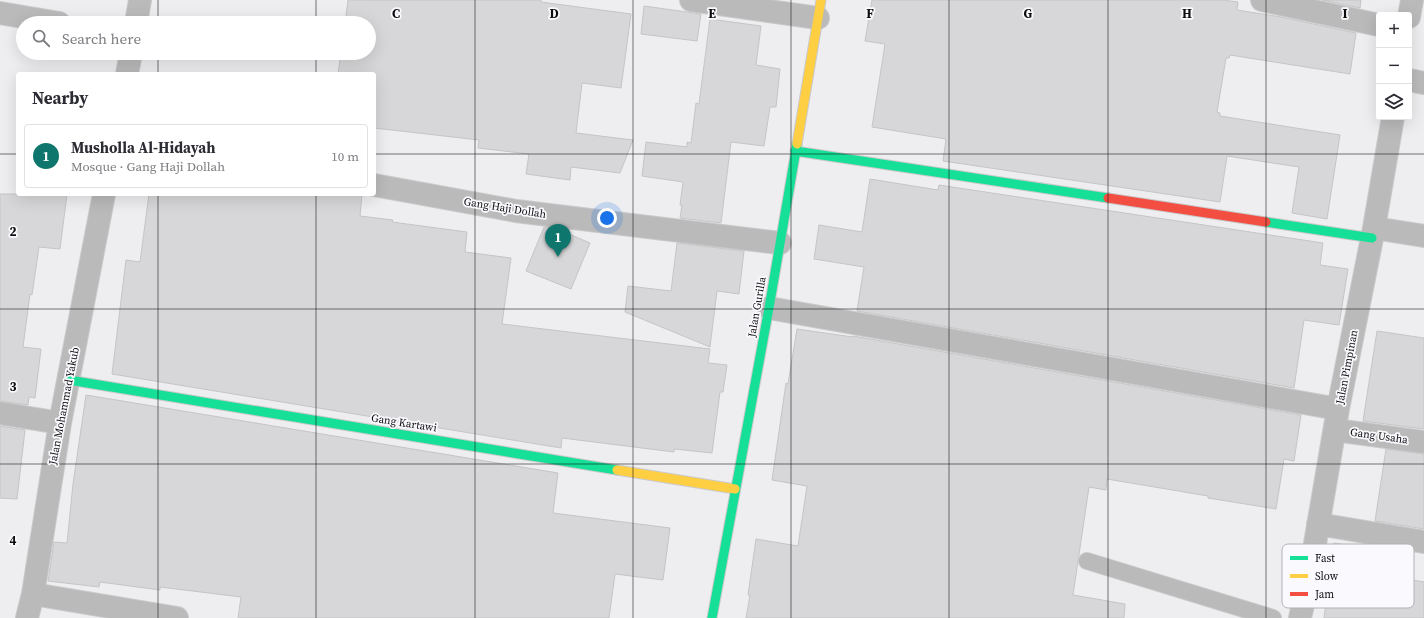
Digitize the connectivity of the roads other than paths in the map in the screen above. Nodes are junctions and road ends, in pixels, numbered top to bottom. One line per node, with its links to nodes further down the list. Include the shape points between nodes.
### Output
1 (140, 0): 9 (street)
2 (691, 0): 5 (street)
3 (1262, 0): 10 (street)
4 (1412, 0): 6 (street)
5 (819, 9): 16 (street, Jalan Gurilla)
6 (1410, 12)
7 (0, 13): 8 (street)
8 (17, 16)
9 (137, 16)
10 (1376, 24)
11 (130, 60): 12 (street)
12 (127, 72)
13 (1412, 81): 14 (street)
14 (1424, 83)
15 (1392, 120): 19 (street, Jalan Pimpinan)
16 (795, 151): 19 (street); 21 (street, Jalan Gurilla)
17 (376, 185): 21 (street, Gang Haji Dollah, via 516,211)
18 (104, 196): 23 (street, Jalan Mohammad Yakub)
19 (1373, 233): 20 (street); 25 (street, Jalan Pimpinan)
20 (1424, 236)
21 (780, 243): 22 (street, Jalan Gurilla)
22 (769, 308): 25 (street, Gang Usaha); 28 (street, Jalan Gurilla)
23 (69, 380): 26 (street, Jalan Mohammad Yakub); 28 (street, Gang Kartawi)
24 (0, 413): 26 (street)
25 (1337, 419): 27 (street, Gang Usaha); 29 (street, Jalan Pimpinan)
26 (60, 423): 33 (street, Jalan Mohammad Yakub)
27 (1424, 442)
28 (735, 489): 37 (street, Jalan Gurilla)
29 (1318, 524): 30 (street); 31 (street, Jalan Pimpinan)
30 (1424, 542)
31 (1315, 544)
32 (1088, 561): 38 (lane)
33 (33, 594): 35 (street, Jalan Mohammad Yakub); 36 (street)
34 (1302, 608): 39 (street, Jalan Pimpinan)
35 (27, 618)
36 (177, 618)
37 (712, 618)
38 (1273, 618)
39 (1300, 618)

